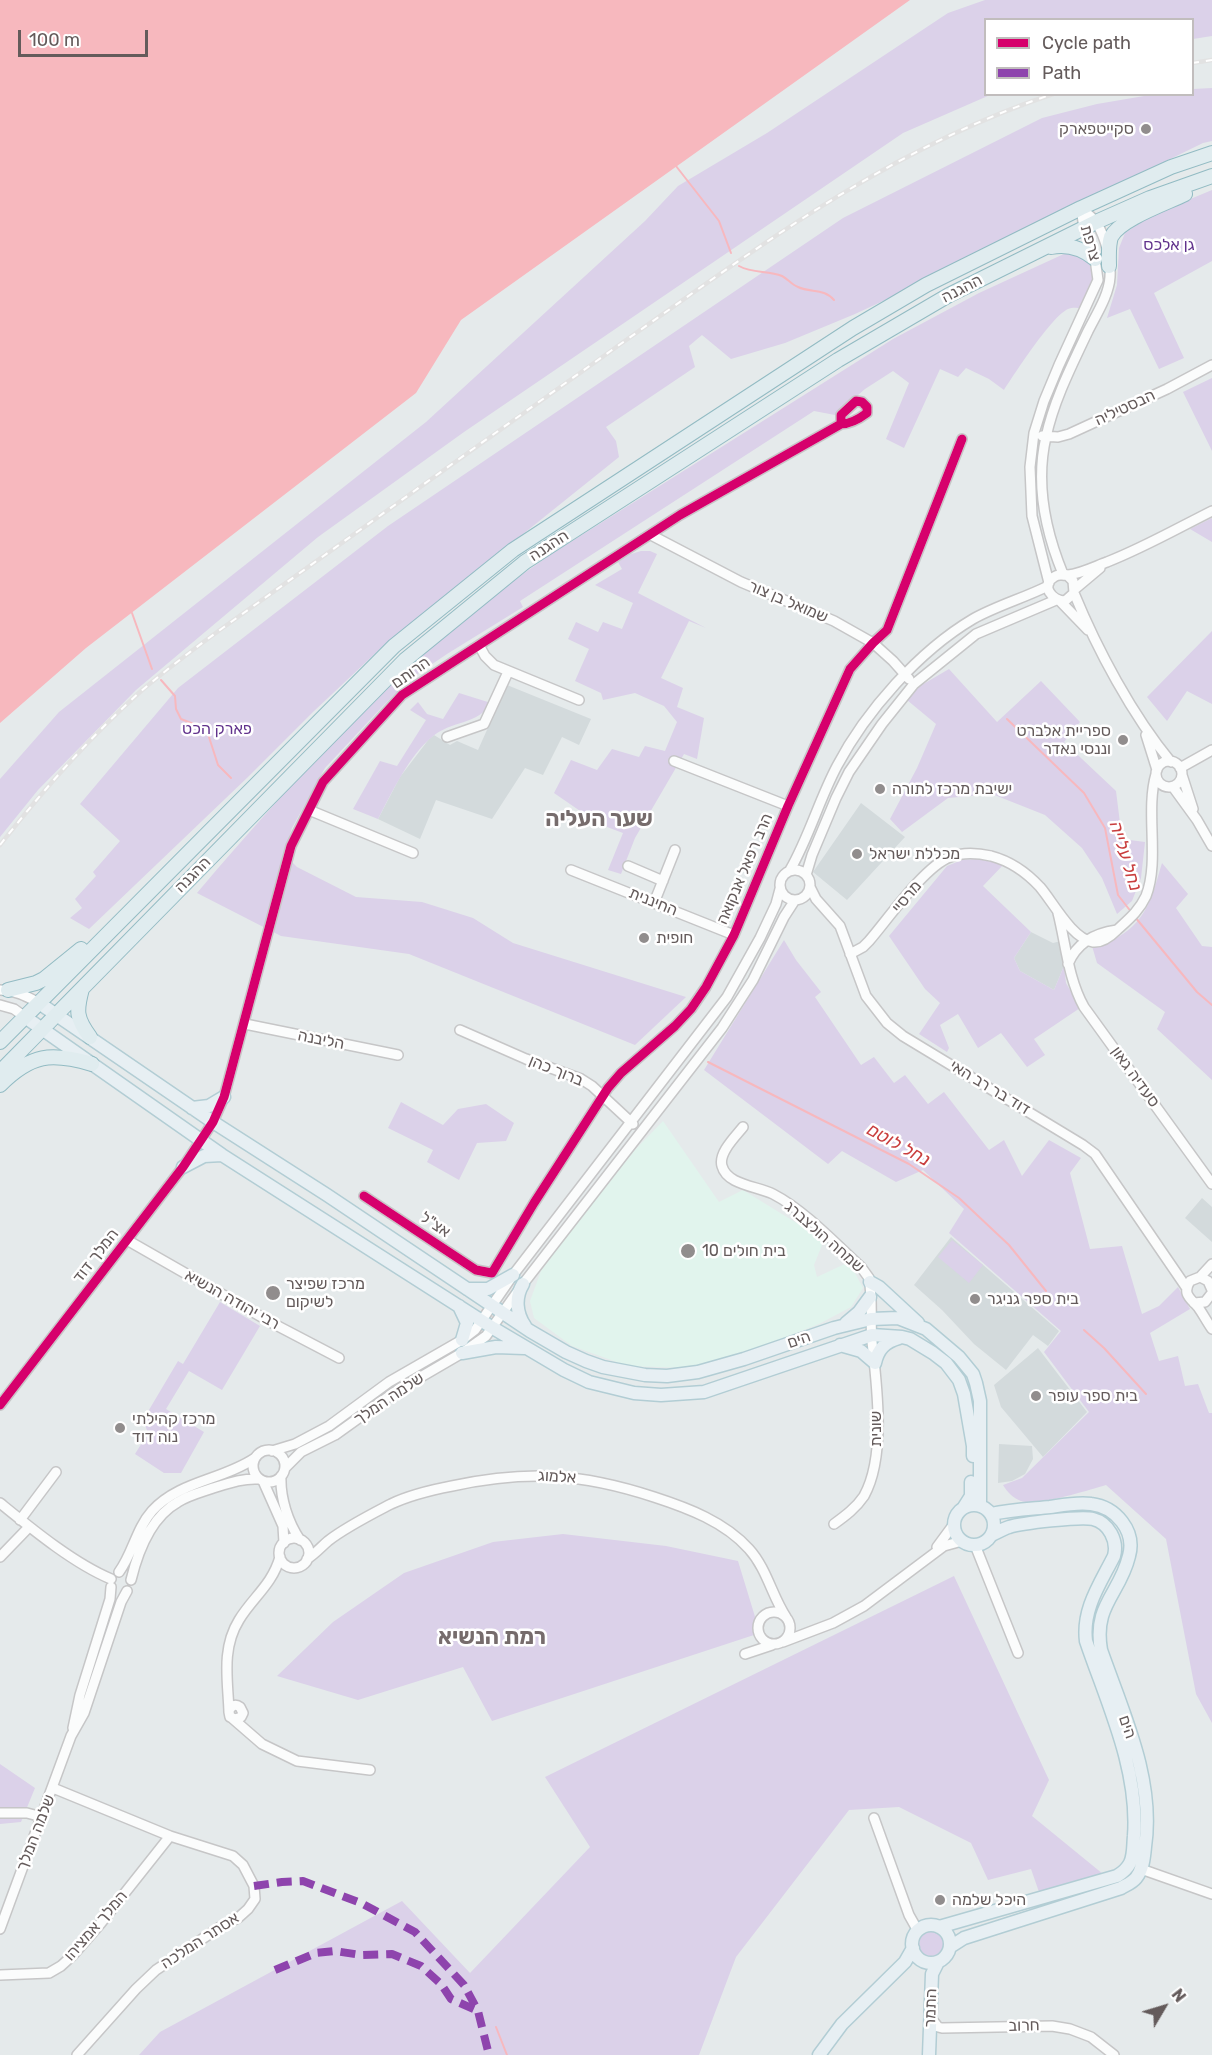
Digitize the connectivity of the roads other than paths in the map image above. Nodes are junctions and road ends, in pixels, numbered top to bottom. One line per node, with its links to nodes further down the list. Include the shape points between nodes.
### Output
1 (1212, 153): 4 (highway, ההגנה)
2 (1212, 176): 5 (highway, ההגנה)
3 (1212, 182): 8 (highway, via 1147,212 1115,232 1110,243)
4 (1081, 208): 5 (street, צרפת); 54 (highway, ההגנה, via 926,285 853,328 513,550 394,646)
5 (1090, 225): 6 (highway, ההגנה); 7 (street, צרפת); 8 (street, צרפת, via 1105,243)
6 (1043, 249): 7 (highway, via 1072,247); 59 (highway, ההגנה, via 950,295 847,354 525,562 405,660)
7 (1095, 259): 11 (street, צרפת, via 1097,285 1059,365)
8 (1109, 266): 12 (street, צרפת, via 1105,294 1071,368)
9 (1212, 365): 12 (street, הבסטיליה, via 1069,434)
10 (841, 424): 15 (street, הרותם)
11 (1034, 433): 12 (street, הבסטיליה); 18 (street, צרפת, via 1031,509)
12 (1046, 437): 17 (street, צרפת, via 1041,469 1042,507)
13 (962, 439): 22 (street, הרב רפאל אנקואה, via 887,630)
14 (1212, 510): 16 (street)
15 (651, 535): 22 (street, שמואל בן צור); 23 (street, הרותם)
16 (1109, 561): 17 (street); 19 (street)
17 (1065, 575): 18 (street, via 1053,577); 19 (street, via 1073,581)
18 (1048, 584): 20 (street, via 1050,594); 25 (street, via 951,633)
19 (1074, 591): 20 (street, via 1068,599); 21 (street)
20 (1058, 601): 21 (street); 26 (street, via 976,634)
21 (1093, 636): 28 (street)
22 (873, 643): 25 (street, שמואל בן צור); 36 (street, הרב רפאל אנקואה, via 850,669)
23 (479, 645): 24 (street, via 494,665); 37 (street, הרותם, via 402,695 323,782)
24 (508, 672): 27 (street); 29 (street, via 484,724)
25 (905, 674): 26 (street, שמואל בן צור); 45 (street, via 846,750)
26 (914, 684): 46 (street, via 849,772)
27 (579, 700)
28 (1142, 724): 32 (street); 34 (street)
29 (447, 737)
30 (1212, 750): 33 (street)
31 (674, 761): 36 (street)
32 (1171, 762): 33 (street); 34 (street, via 1161,764)
33 (1181, 771): 35 (street, via 1179,782); 39 (street)
34 (1157, 772): 35 (street, via 1159,783); 38 (street, via 1151,793)
35 (1170, 787): 38 (street, via 1160,794); 39 (street)
36 (788, 806): 55 (street, הרב רפאל אנקואה)
37 (309, 810): 42 (street); 65 (street, הרותם, via 291,846)
38 (1153, 810): 56 (street, via 1150,875 1137,912 1117,930)
39 (1197, 820): 40 (street)
40 (1212, 846)
41 (675, 850): 47 (street)
42 (413, 853)
43 (627, 866): 47 (street)
44 (571, 870): 51 (street, החיננית)
45 (790, 870): 46 (street); 49 (street, via 782,876)
46 (806, 875): 48 (street)
47 (663, 881): 51 (street)
48 (810, 887): 50 (street, via 806,895); 53 (street, דוד בר רב האי)
49 (780, 889): 50 (street, via 786,897); 77 (street, via 760,938 727,997)
50 (797, 899): 53 (street, דוד בר רב האי); 80 (street, via 737,1007)
51 (654, 903): 55 (street, החיננית)
52 (1058, 911): 56 (street, מרסיי); 57 (street, מרסיי, via 1032,879 1006,861 985,855 956,855 927,873 864,947); 58 (street, מרסיי)
53 (827, 912): 57 (street, דוד בר רב האי, via 840,926)
54 (117, 924): 60 (highway, via 44,979); 61 (highway, ההגנה)
55 (734, 935): 74 (street, הרב רפאל אנקואה, via 691,1009)
56 (1087, 940): 58 (street)
57 (850, 954): 87 (street, דוד בר רב האי, via 866,996 895,1030 1095,1154)
58 (1068, 964): 84 (street, סעדיה גאון, via 1084,1007)
59 (82, 988): 63 (highway, ההגנה); 68 (highway, via 78,1016)
60 (4, 990): 61 (street)
61 (39, 1003): 63 (main road); 64 (highway, ההגנה)
62 (0, 1005): 64 (street)
63 (56, 1014): 66 (highway, ההגנה); 68 (main road)
64 (25, 1017): 66 (main road); 69 (highway, ההגנה)
65 (245, 1024): 70 (street, הליבנה); 75 (street, הרותם)
66 (41, 1029): 71 (main road); 72 (highway, ההגנה)
67 (460, 1030): 74 (street, ברוך כהן, via 581,1079)
68 (90, 1037): 76 (main road)
69 (0, 1042)
70 (398, 1055)
71 (92, 1064): 73 (highway, via 39,1058 17,1069); 81 (main road)
72 (0, 1071)
73 (0, 1084)
74 (602, 1095): 77 (street, ברוך כהן); 89 (street, הרב רפאל אנקואה)
75 (224, 1097): 76 (main road, via 209,1106); 78 (street, הרותם)
76 (192, 1108): 78 (main road)
77 (630, 1121): 80 (street, ברוך כהן); 90 (street)
78 (213, 1122): 81 (street, המלך דוד); 95 (main road)
79 (743, 1127): 92 (street, שמחה הולצברג, via 721,1160 728,1176 783,1200 861,1267)
80 (640, 1131): 93 (street)
81 (201, 1140): 82 (main road); 83 (street, המלך דוד)
82 (222, 1155): 83 (main road, via 204,1156); 99 (main road)
83 (183, 1167): 86 (street, המלך דוד)
84 (1212, 1184)
85 (364, 1196): 89 (street, אצ"ל, via 476,1270)
86 (127, 1240): 115 (street, רבי יהודה הנשיא); 117 (street, המלך דוד)
87 (1166, 1259): 91 (street, דוד בר רב האי); 94 (street, דוד בר רב האי)
88 (1212, 1264): 91 (street)
89 (492, 1273)
90 (513, 1275): 95 (main road, via 488,1289); 100 (street)
91 (1198, 1278): 94 (street); 96 (street, via 1208,1281)
92 (870, 1282): 97 (street, שמחה הולצברג); 106 (main road)
93 (523, 1284): 101 (street); 108 (main road, via 517,1297 518,1309)
94 (1186, 1287): 98 (street, via 1186,1295)
95 (467, 1289): 100 (main road)
96 (1212, 1292): 98 (street, via 1206,1302)
97 (870, 1297): 102 (street, שמחה הולצברג); 105 (main road, via 854,1318)
98 (1194, 1303): 107 (street)
99 (458, 1305): 103 (main road); 111 (main road, via 467,1323)
100 (492, 1305): 101 (main road, הים); 103 (street)
101 (503, 1312): 104 (street); 108 (main road, הים)
102 (871, 1319): 105 (main road, הים); 106 (main road, הים, via 898,1318); 109 (street, שונית)
103 (482, 1320): 104 (main road); 111 (street, שלמה המלך)
104 (493, 1328): 113 (main road, הים); 114 (street, שלמה המלך)
105 (834, 1328): 108 (main road, הים, via 744,1359 667,1376 603,1367)
106 (926, 1329): 124 (main road, הים, via 959,1357 976,1383 980,1401)
107 (1212, 1329)
108 (530, 1331)
109 (872, 1335): 110 (main road, הים); 112 (main road, הים); 116 (street, שונית)
110 (902, 1337): 116 (main road, via 884,1345); 125 (main road, הים, via 933,1353 963,1386 973,1446 971,1496)
111 (462, 1340): 118 (street, שלמה המלך, via 389,1382 329,1426)
112 (838, 1345): 113 (main road, הים, via 704,1392 661,1395 616,1390 589,1382); 116 (main road, via 861,1351)
113 (527, 1348): 114 (main road, via 496,1347)
114 (462, 1353): 121 (street, שלמה המלך, via 395,1392 335,1436 301,1452)
115 (339, 1358)
116 (875, 1363): 128 (street, שונית, via 876,1461 863,1496)
117 (0, 1406)
118 (272, 1451): 119 (street); 121 (street, via 280,1456)
119 (255, 1458): 122 (street, via 253,1469); 142 (street, via 237,1470 185,1488 161,1502 141,1525)
120 (56, 1472): 127 (street)
121 (283, 1472): 122 (street, via 273,1482); 133 (street, via 282,1497 291,1525)
122 (261, 1480): 134 (street, via 283,1526); 143 (street, via 238,1480 173,1505 152,1527)
123 (0, 1503): 127 (street)
124 (980, 1506): 125 (main road); 126 (main road)
125 (964, 1507): 129 (main road)
126 (991, 1514): 131 (main road); 166 (main road, הים, via 1090,1504 1117,1516 1129,1534 1129,1557 1098,1630 1143,1777 1148,1829)
127 (20, 1520): 130 (street)
128 (834, 1524)
129 (954, 1524): 132 (main road); 140 (street)
130 (29, 1527): 137 (street); 145 (street)
131 (992, 1535): 136 (main road); 168 (main road, הים, via 1015,1526 1083,1518 1095,1519 1111,1532 1116,1549 1090,1602 1084,1627 1131,1781 1133,1854 1129,1865 1117,1876)
132 (962, 1541): 136 (main road); 140 (street, via 945,1546)
133 (302, 1542): 134 (street, via 291,1539); 135 (street); 139 (street, via 308,1551)
134 (284, 1543): 138 (street)
135 (326, 1543): 139 (street, אלמוג); 144 (street, אלמוג, via 415,1495 498,1478 553,1476 609,1484 694,1511 739,1539 756,1557)
136 (975, 1545): 154 (street)
137 (0, 1557)
138 (280, 1557): 141 (street, via 285,1565); 146 (street)
139 (307, 1559): 141 (street)
140 (925, 1560): 150 (street, via 864,1606)
141 (294, 1568): 146 (street)
142 (119, 1572): 143 (street); 145 (street)
143 (131, 1580): 147 (street)
144 (768, 1581): 148 (street, אלמוג, via 771,1605); 149 (street, אלמוג)
145 (111, 1583): 147 (street, via 119,1593); 159 (street, שלמה המלך, via 110,1599)
146 (268, 1583): 155 (street, via 239,1619 231,1636 226,1659)
147 (127, 1591): 159 (street, שלמה המלך, via 84,1713)
148 (766, 1614): 149 (street, via 776,1612); 151 (street, via 759,1621)
149 (787, 1620): 150 (street, via 796,1628); 152 (street, via 789,1633)
150 (820, 1627): 152 (street)
151 (758, 1630): 153 (street, via 762,1639); 153 (street, via 745,1654)
152 (783, 1642): 153 (street)
153 (772, 1645)
154 (1018, 1653)
155 (227, 1684): 156 (street); 157 (street)
156 (242, 1710): 157 (street, via 234,1706); 158 (street)
157 (230, 1714): 158 (street)
158 (252, 1735): 160 (street, via 297,1761)
159 (71, 1737): 161 (street, שלמה המלך)
160 (370, 1770)
161 (53, 1788): 163 (street, שלמה המלך); 165 (street, אסתר המלכה)
162 (0, 1813): 163 (street)
163 (42, 1817): 169 (street, שלמה המלך)
164 (874, 1818): 170 (street)
165 (170, 1836): 174 (street, המלך אמציהו, via 61,1966 49,1973); 176 (street, אסתר המלכה, via 233,1856 250,1875 255,1899 238,1918 156,1970)
166 (1142, 1869): 167 (street); 171 (main road, via 1121,1888 964,1938)
167 (1212, 1894)
168 (939, 1927): 170 (main road); 171 (main road, via 949,1937)
169 (0, 1929)
170 (918, 1930): 172 (main road)
171 (950, 1947): 173 (main road)
172 (913, 1948): 173 (main road, via 922,1960); 177 (main road, via 905,1962 842,2024)
173 (938, 1962): 175 (main road, התמר, via 932,1974)
174 (0, 1975)
175 (931, 2018): 178 (main road, התמר); 179 (street, חרוב, via 942,2028 1070,2029 1091,2037)
176 (77, 2055)
177 (819, 2055)
178 (929, 2055)
179 (1114, 2055)

